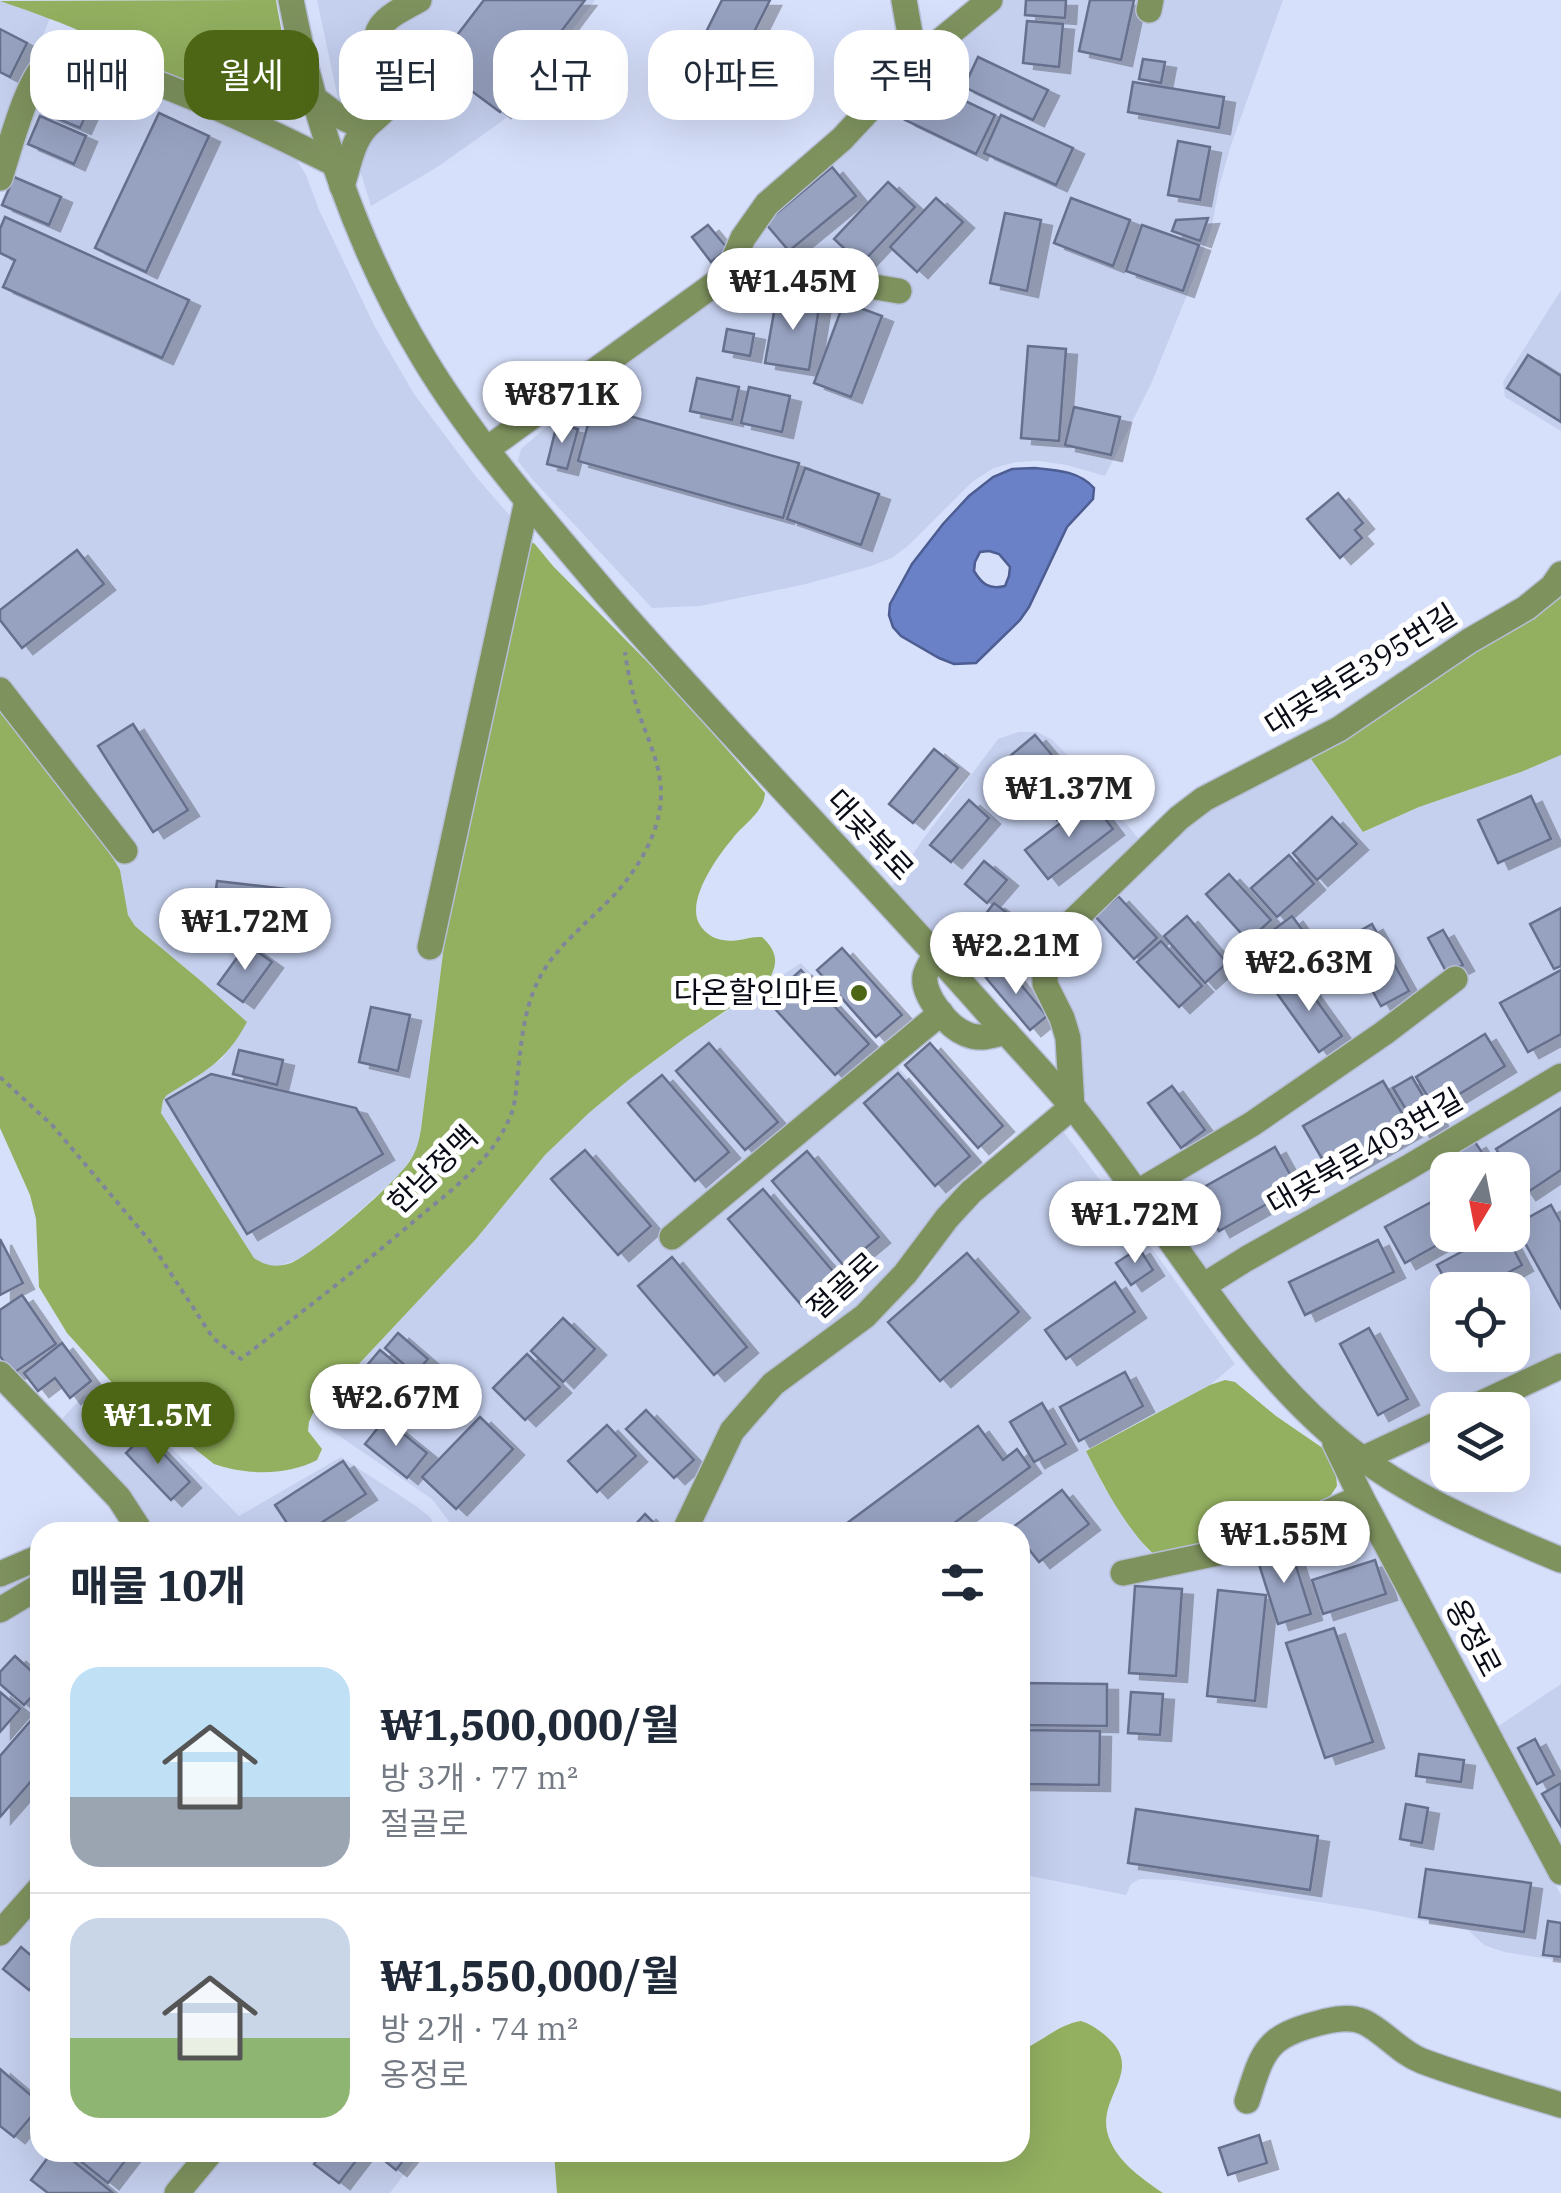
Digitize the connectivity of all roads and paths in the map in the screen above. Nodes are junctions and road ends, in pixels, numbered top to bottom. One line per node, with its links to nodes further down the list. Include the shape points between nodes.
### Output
1 (291, 0): 5 (street, 대곶북로)
2 (418, 0): 11 (street, via 376,32 390,97)
3 (904, 0): 6 (street)
4 (990, 0): 7 (street)
5 (298, 30)
6 (909, 30)
7 (954, 30)
8 (319, 103): 11 (street)
9 (319, 114): 12 (street, 대곶북로)
10 (860, 120): 14 (street, via 766,204)
11 (364, 128): 12 (street)
12 (339, 175): 13 (street, via 252,122 171,88 64,60 47,64 34,79); 16 (street, 대곶북로, via 422,357)
13 (0, 178)
14 (728, 275): 15 (street, via 762,270); 16 (street)
15 (898, 291)
16 (488, 449): 17 (street, 대곶북로)
17 (527, 502): 19 (street, 대곶북로); 22 (street)
18 (1561, 574): 29 (street, 대곶북로395번길, via 1526,608 1339,729 1204,799 1070,924 1049,947 1044,964 1045,984 1068,1038)
19 (627, 618): 23 (street, 대곶북로); 28 (path, 한남정맥, via 628,671 661,790 656,826 634,871 540,976 524,1020 511,1116 485,1157 453,1189 241,1358 212,1338 149,1240 53,1126)
20 (0, 690): 21 (street)
21 (125, 850)
22 (430, 947)
23 (936, 954): 25 (street, via 925,986); 26 (street, 대곶북로)
24 (1455, 979): 30 (street, via 1252,1124)
25 (941, 1013): 26 (street, via 966,1034); 31 (street)
26 (1006, 1032): 29 (street, 대곶북로)
27 (1561, 1076): 32 (street, 대곶북로403번길)
28 (0, 1077)
29 (1072, 1107): 30 (street, 대곶북로); 41 (street, 절골로, via 971,1192 865,1316 774,1384 732,1431)
30 (1136, 1193): 32 (street, 대곶북로)
31 (672, 1237)
32 (1203, 1286): 37 (street, 대곶북로, via 1287,1393)
33 (1561, 1366): 35 (street)
34 (0, 1374): 40 (street)
35 (1505, 1392)
36 (1430, 1428): 38 (street)
37 (1330, 1434): 38 (street, 대곶북로); 39 (street, 옹정로)
38 (1362, 1460): 42 (street, 대곶북로)
39 (1361, 1496): 44 (street, via 1256,1545); 48 (street, 옹정로)
40 (134, 1522)
41 (689, 1522)
42 (1561, 1560)
43 (30, 1561): 45 (street)
44 (1123, 1573)
45 (0, 1574)
46 (30, 1592): 47 (street)
47 (0, 1610)
48 (1561, 1872)
49 (30, 1899): 50 (street)
50 (0, 1932)
51 (1247, 2101): 52 (street, via 1263,2056 1279,2037 1344,2018 1369,2024 1426,2062)
52 (1561, 2105)
53 (202, 2162): 54 (street)
54 (177, 2193)

